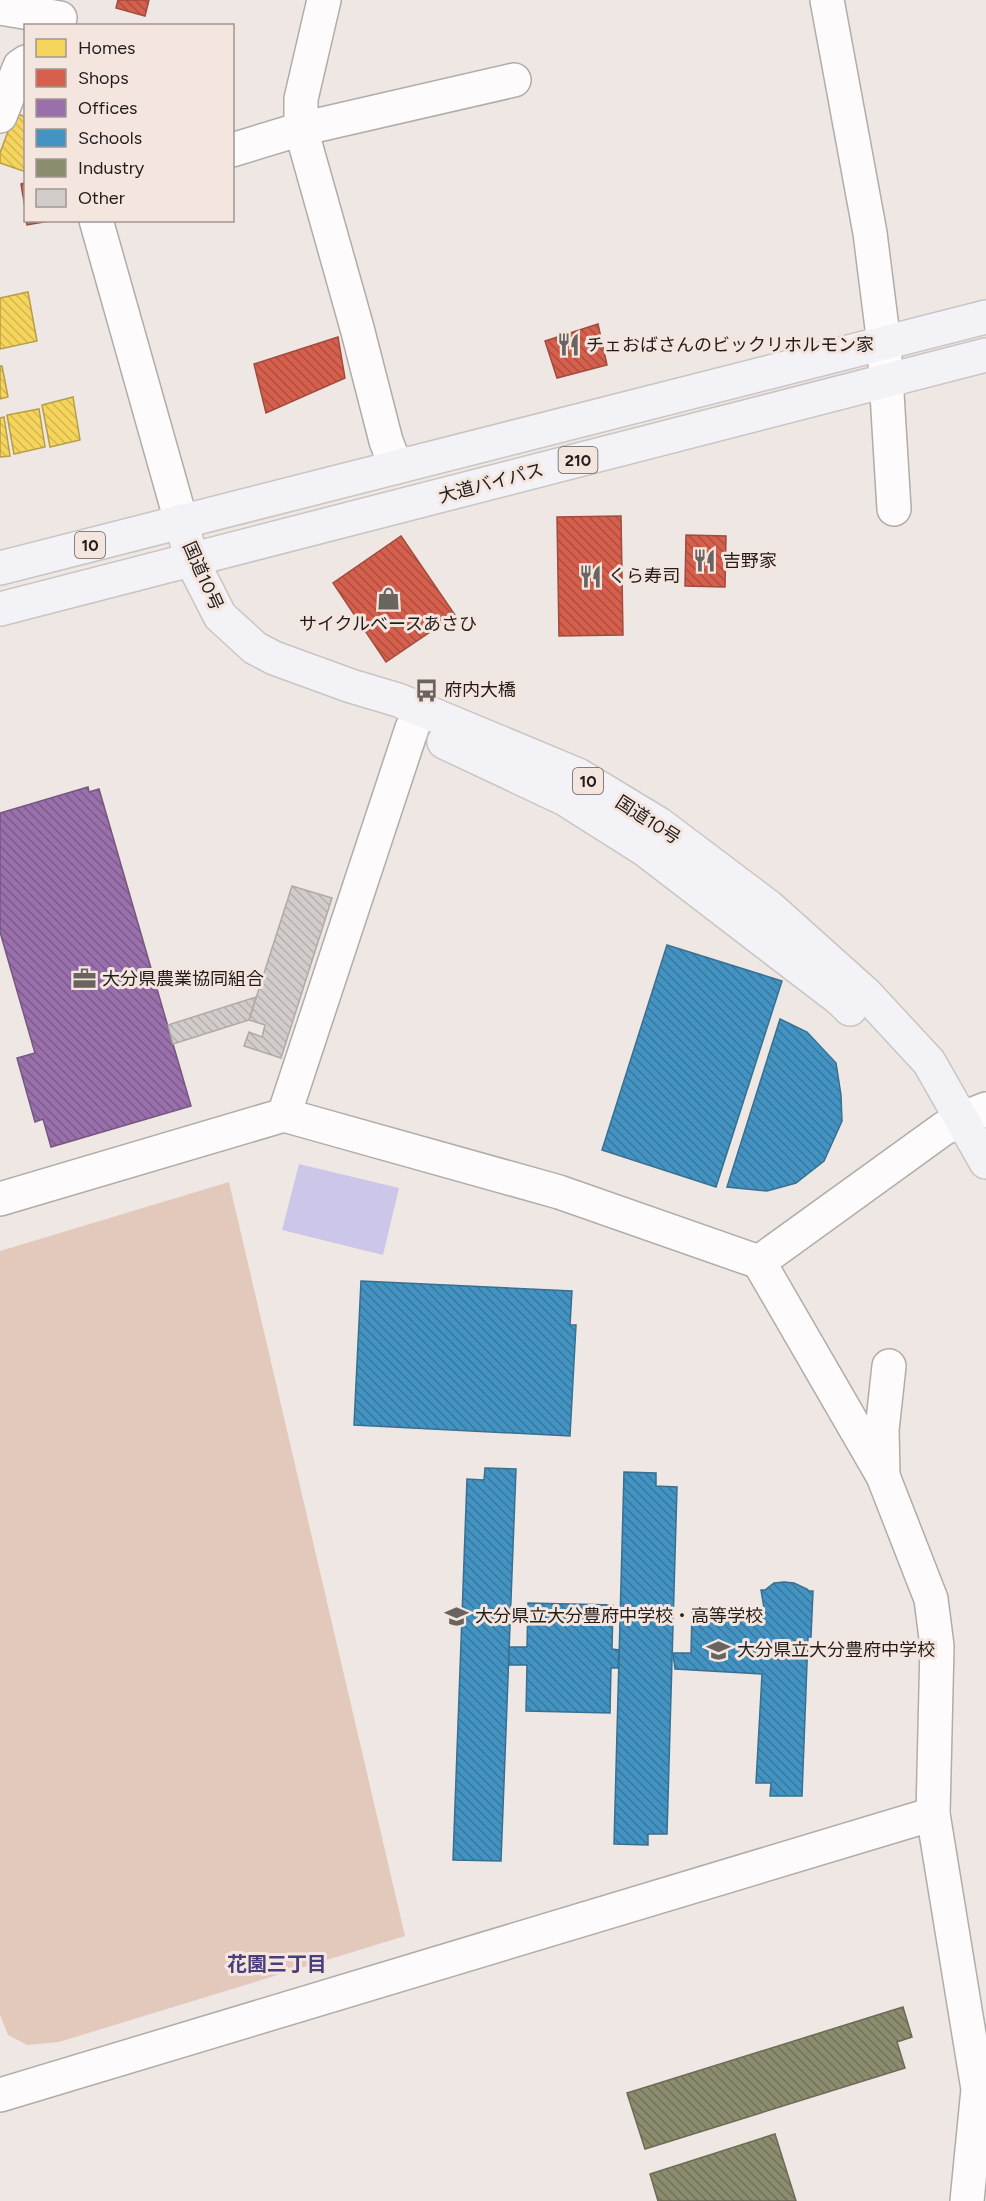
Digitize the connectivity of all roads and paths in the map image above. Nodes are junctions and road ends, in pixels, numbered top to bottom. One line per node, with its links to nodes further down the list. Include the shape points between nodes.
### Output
1 (324, 0): 8 (street, via 301,99)
2 (827, 0): 12 (street, via 870,233)
3 (0, 8): 4 (street)
4 (51, 12)
5 (24, 63): 7 (street)
6 (514, 80): 8 (street)
7 (0, 116)
8 (301, 129): 9 (street); 15 (street)
9 (234, 149)
10 (97, 222): 17 (street)
11 (986, 317): 12 (highway, 大道バイパス / 210)
12 (884, 344): 14 (street); 15 (highway, 大道バイパス / 210)
13 (986, 355): 14 (highway, 大道バイパス / 210)
14 (887, 381): 16 (street); 18 (highway, 大道バイパス / 210)
15 (396, 467): 17 (highway, 大道バイパス / 210)
16 (894, 509)
17 (181, 521): 18 (highway, 国道10号 / 10); 19 (highway, 国道10号 / 10)
18 (181, 563): 20 (highway, 国道10号 / 10); 21 (highway, 国道10号 / 10, via 205,632 235,657 274,677); 22 (highway, 国道10号 / 10, via 220,616 255,648 398,700 578,775 659,824 769,907 866,994)
19 (0, 568)
20 (0, 609)
21 (412, 728): 22 (highway, 国道10号 / 10, via 565,799 644,849 841,1000 912,1075); 23 (street)
22 (974, 1114): 24 (highway, 国道10号 / 10); 26 (street, via 943,1129)
23 (284, 1115): 25 (street); 26 (street, via 559,1192)
24 (986, 1162)
25 (0, 1200)
26 (759, 1262): 28 (street)
27 (889, 1366): 28 (street, via 882,1430)
28 (883, 1476): 29 (street, via 931,1599 937,1646)
29 (933, 1814): 30 (street); 31 (street, via 978,2089)
30 (0, 2095)
31 (967, 2201)

